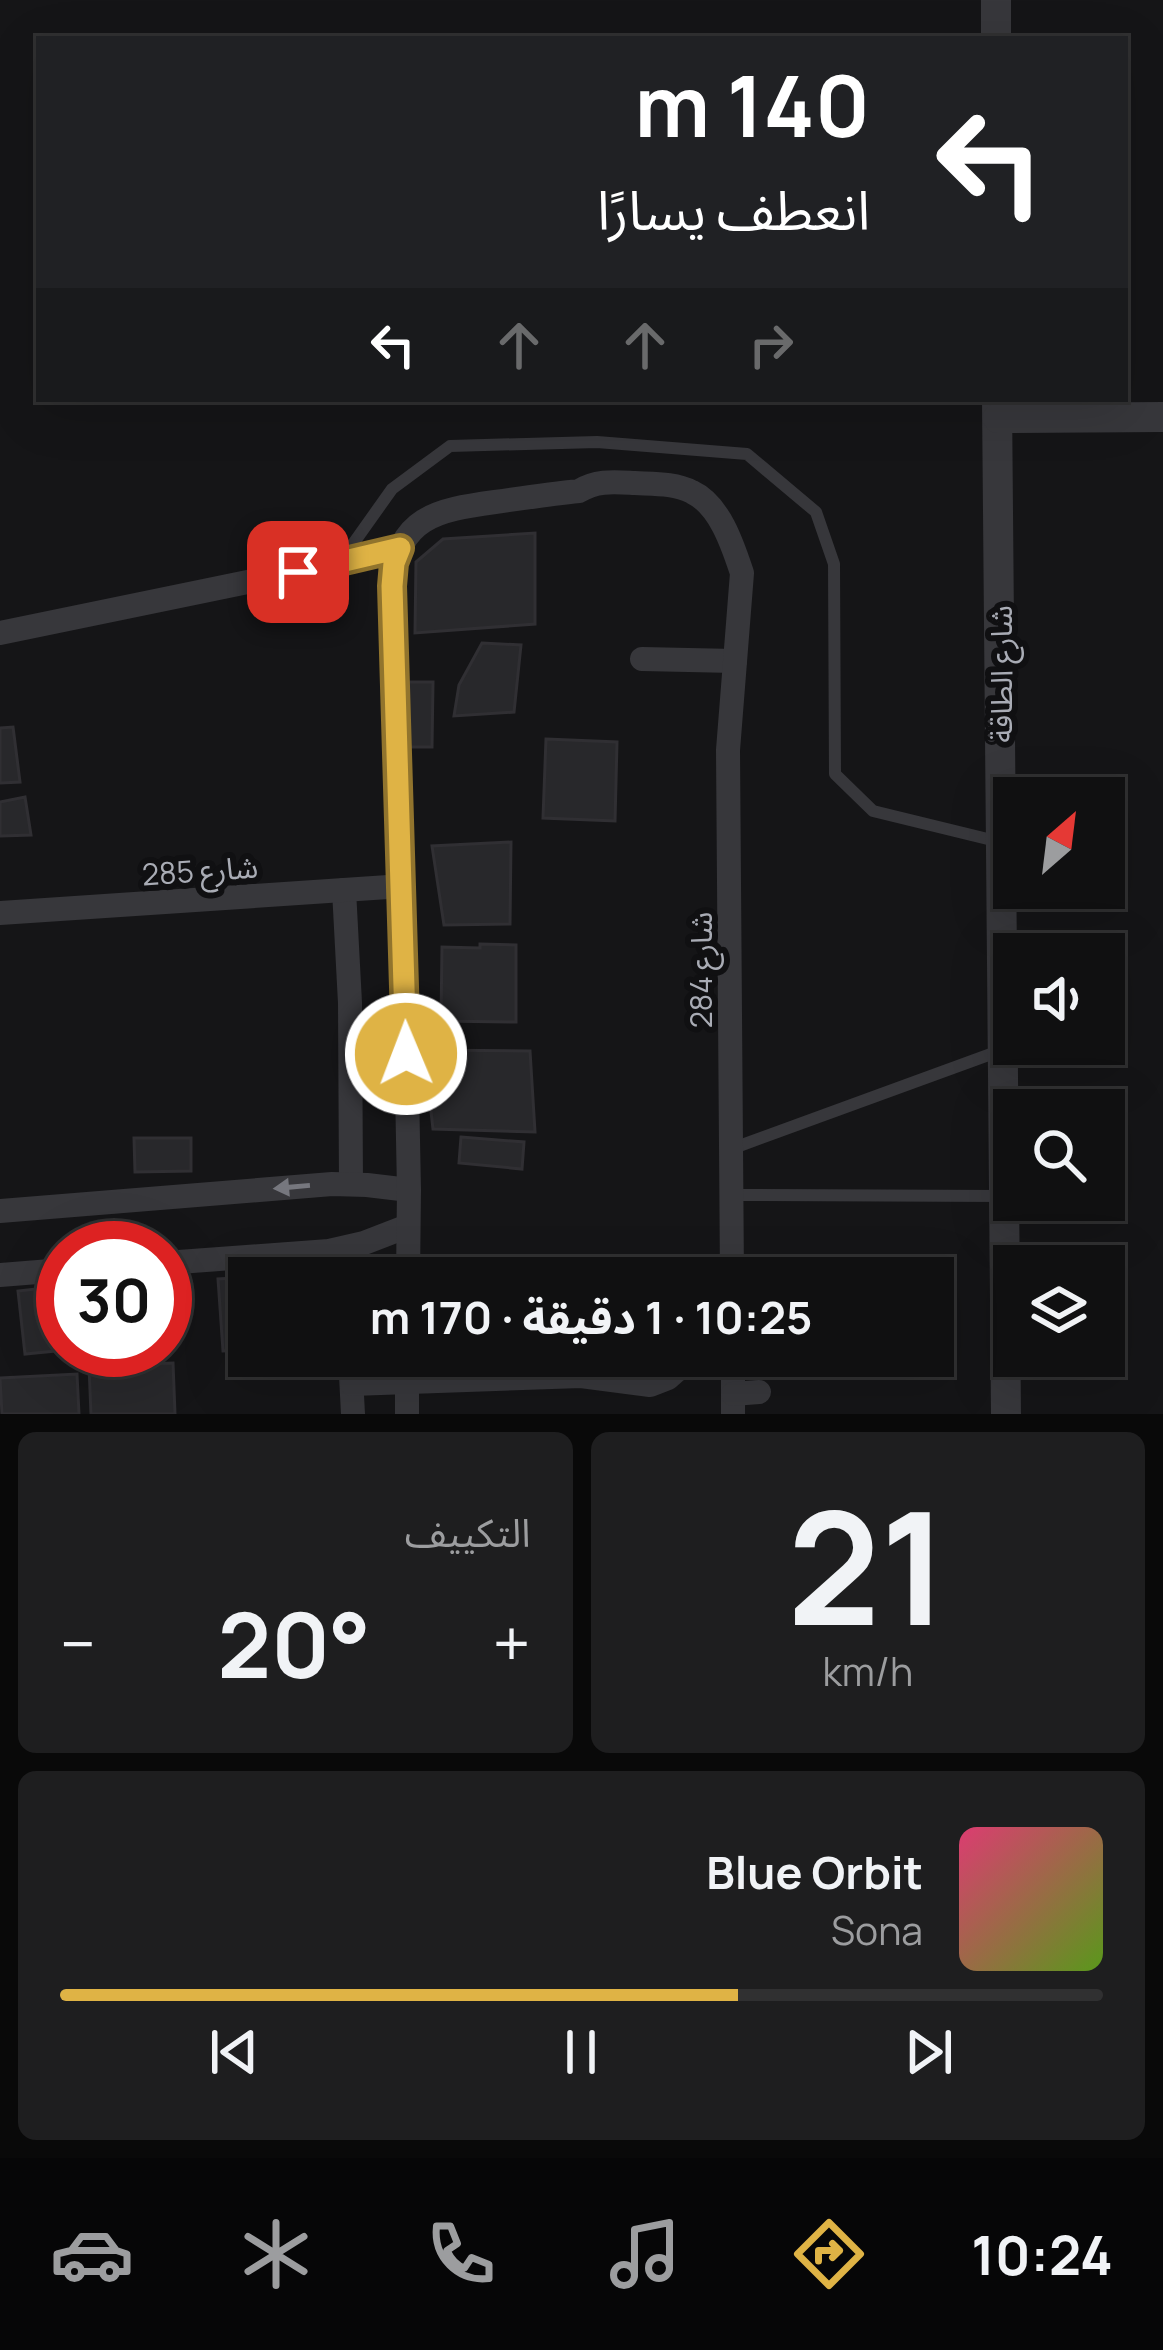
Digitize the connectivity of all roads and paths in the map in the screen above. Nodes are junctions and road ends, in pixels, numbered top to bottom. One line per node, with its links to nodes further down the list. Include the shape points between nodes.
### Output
1 (996, 0): 2 (street)
2 (996, 36)
3 (1163, 417): 4 (street)
4 (998, 418): 5 (street); 11 (street, شارع الطاقة)
5 (1163, 437)
6 (400, 548): 7 (street); 10 (street, شارع 284, via 446,509 592,483 693,492 709,505 742,572); 13 (street, via 392,586)
7 (340, 563): 8 (street); 12 (lane, via 392,489 450,446 598,442 747,454 816,512 834,564 835,774 873,811)
8 (0, 634)
9 (642, 659): 10 (street)
10 (735, 662): 17 (street, شارع 284, via 728,750)
11 (1001, 777)
12 (993, 840)
13 (403, 886): 14 (street, شارع 285); 19 (street)
14 (344, 890): 15 (street, شارع 285); 18 (street)
15 (0, 914)
16 (993, 1053): 17 (lane)
17 (731, 1149): 20 (street, شارع 284)
18 (351, 1184): 19 (street); 22 (street, one-way to 22)
19 (409, 1190): 24 (street)
20 (731, 1195): 21 (lane); 26 (street, شارع 284)
21 (993, 1196)
22 (0, 1211)
23 (1004, 1221): 41 (street, شارع الطاقة)
24 (408, 1226): 25 (street); 27 (street, via 329,1251)
25 (408, 1257)
26 (732, 1257)
27 (192, 1261)
28 (36, 1272): 29 (street)
29 (0, 1275)
30 (352, 1377): 36 (street)
31 (407, 1377): 35 (street)
32 (552, 1377): 35 (street)
33 (587, 1377): 34 (street, via 640,1386)
34 (669, 1377)
35 (407, 1382): 36 (street); 40 (street)
36 (352, 1384): 39 (street)
37 (759, 1392): 38 (street)
38 (733, 1404)
39 (353, 1414)
40 (407, 1414)
41 (1006, 1414)

